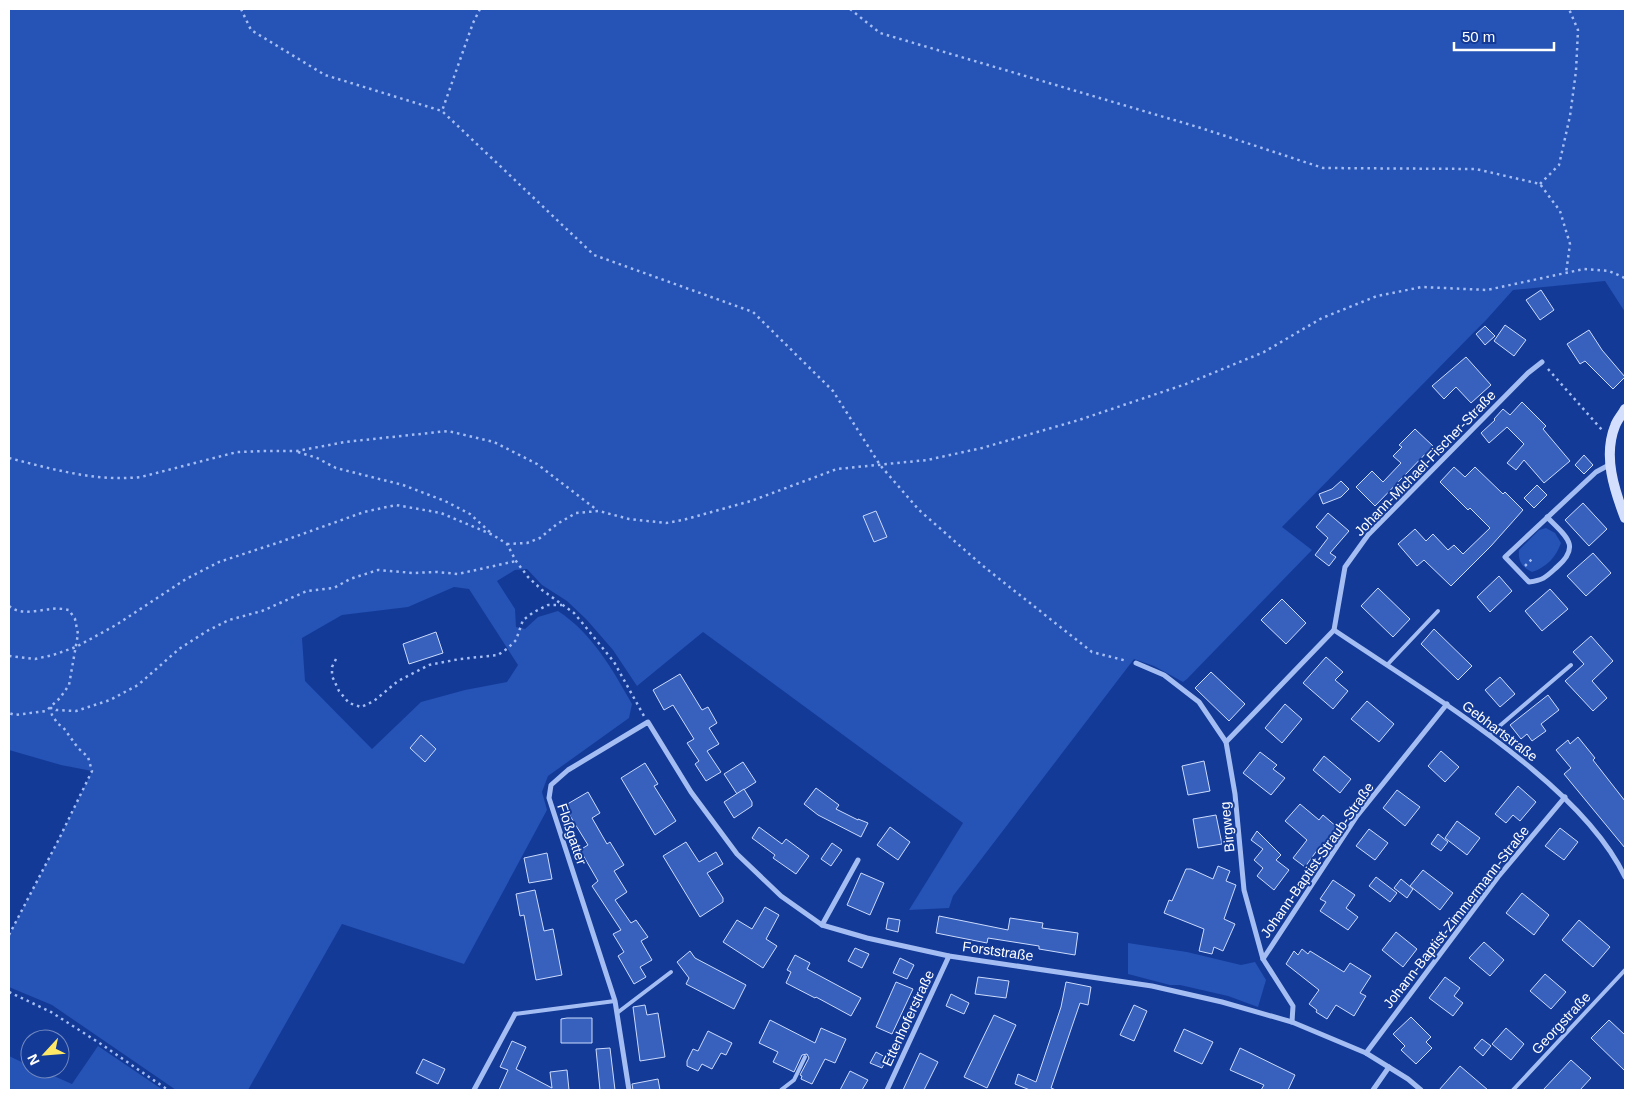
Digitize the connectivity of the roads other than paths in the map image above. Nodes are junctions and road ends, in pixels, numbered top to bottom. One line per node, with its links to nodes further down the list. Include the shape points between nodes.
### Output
1 (1542, 362): 7 (street, Johann-Michael-Fischer-Straße, via 1368,535 1345,567)
2 (1625, 409): 3 (main road, via 1615,424)
3 (1609, 466): 4 (street, via 1596,472); 5 (main road)
4 (1547, 517): 4 (street, via 1568,540 1571,548 1567,558 1542,580 1530,582 1505,557)
5 (1625, 518)
6 (1438, 611): 9 (lane)
7 (1334, 630): 9 (street, Gebhartstraße); 14 (street)
8 (1136, 663): 14 (street, Birgweg, via 1164,675 1198,702)
9 (1387, 665): 11 (street, Gebhartstraße)
10 (1570, 665): 13 (lane)
11 (1447, 704): 13 (street, Gebhartstraße); 20 (street, Johann-Baptist-Straub-Straße, via 1357,816)
12 (648, 722): 18 (street, Forststraße, via 691,792 737,854 781,896); 23 (street, Floßgatter, via 568,770 551,785 548,798)
13 (1490, 735): 15 (street, Gebhartstraße)
14 (1226, 742): 20 (street, Birgweg, via 1235,794 1244,890)
15 (1565, 797): 17 (street, Gebhartstraße, via 1586,820); 27 (street, Johann-Baptist-Zimmermann-Straße, via 1498,876)
16 (858, 860): 18 (street)
17 (1625, 878)
18 (822, 925): 19 (street, Forststraße)
19 (950, 956): 26 (street, Forststraße, via 1152,986); 33 (street, Ettenhoferstraße)
20 (1263, 959): 26 (street, Birgweg, via 1293,1006)
21 (1625, 970): 36 (lane, Georgstraße)
22 (671, 972): 24 (lane)
23 (615, 1001): 24 (street, Floßgatter); 25 (lane)
24 (617, 1012): 31 (street, Floßgatter)
25 (515, 1014): 30 (street)
26 (1292, 1022): 27 (street, Forststraße)
27 (1366, 1053): 29 (street, Forststraße)
28 (805, 1057): 32 (lane, via 794,1080)
29 (1389, 1067): 34 (street); 35 (street, Forststraße)
30 (474, 1090)
31 (629, 1090)
32 (780, 1090)
33 (887, 1090)
34 (1373, 1090)
35 (1422, 1090)
36 (1513, 1090)

